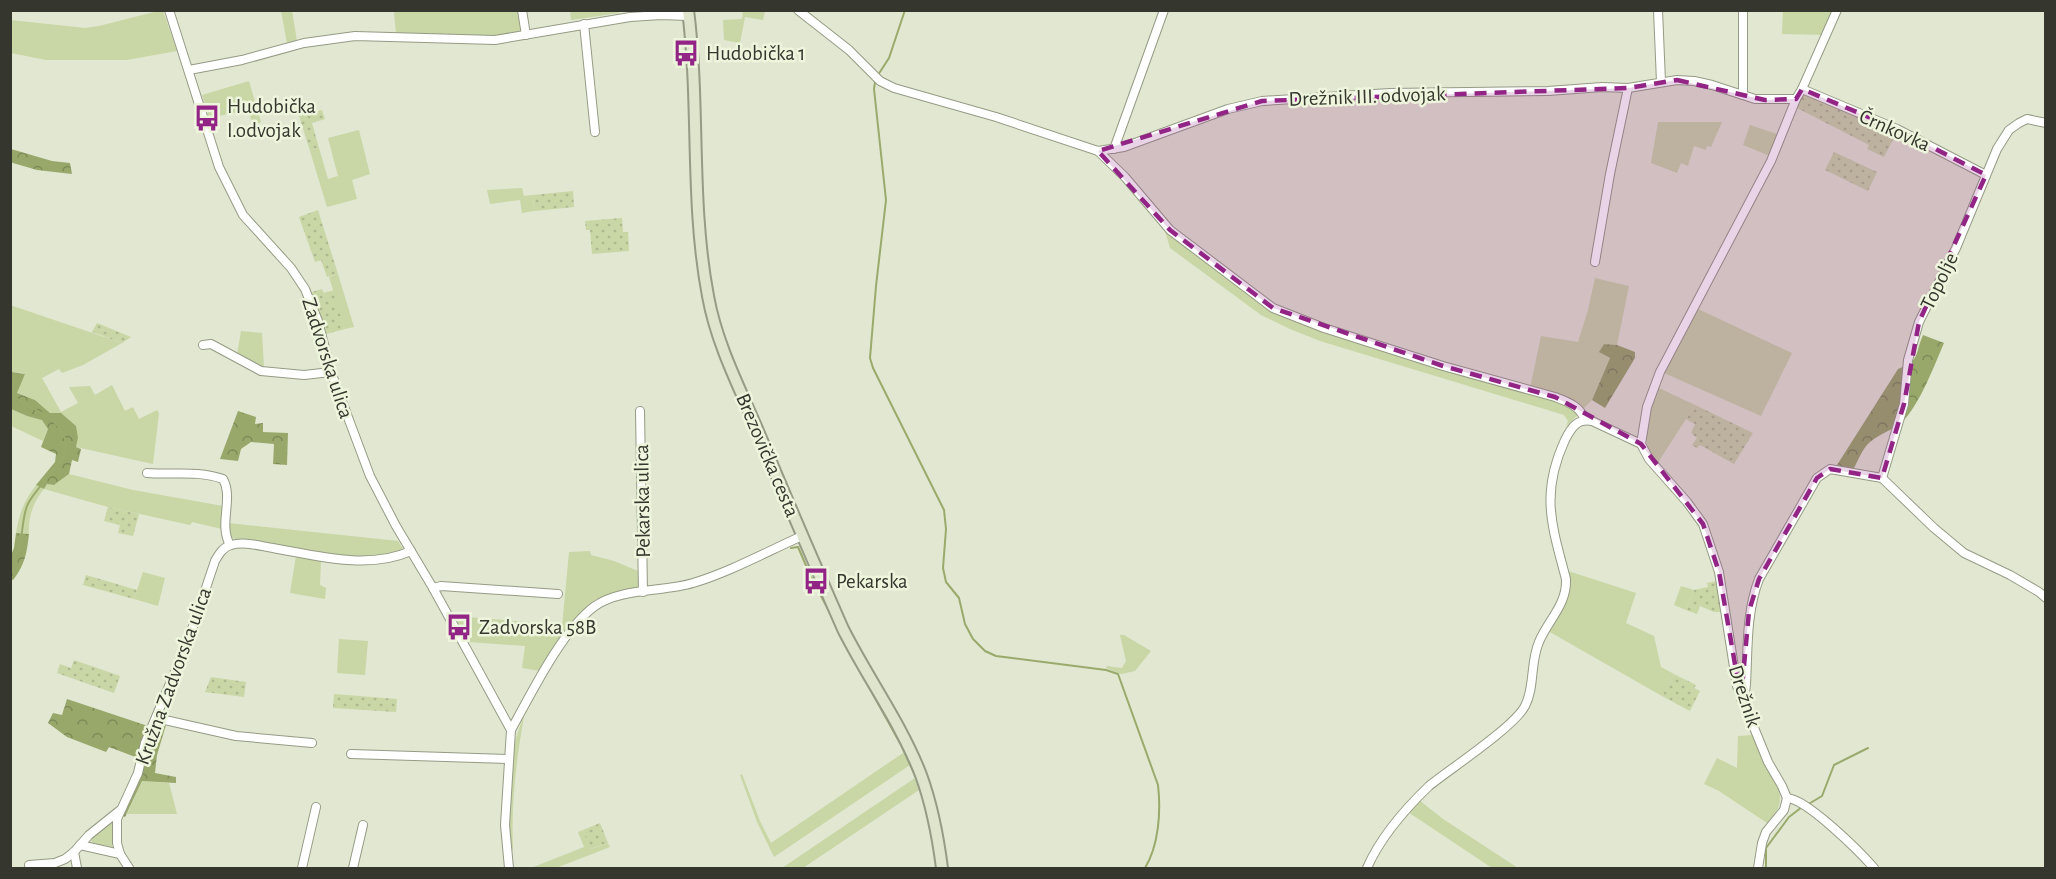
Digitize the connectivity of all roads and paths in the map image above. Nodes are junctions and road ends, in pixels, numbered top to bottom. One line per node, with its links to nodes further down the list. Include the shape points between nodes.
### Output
1 (169, 10): 11 (street, Zadvorska ulica)
2 (522, 10): 10 (street)
3 (798, 10): 20 (street, via 894,88)
4 (1164, 10): 19 (street)
5 (1658, 10): 12 (street)
6 (1743, 10): 15 (street)
7 (1837, 10): 14 (street)
8 (688, 13): 9 (street); 30 (main road, Brezovička cesta, via 696,206 708,299 723,350)
9 (584, 24): 10 (street); 18 (street)
10 (526, 35): 11 (street, via 495,40 355,36 304,43)
11 (189, 70): 24 (street, Zadvorska ulica, via 228,187 243,215 300,279 314,309)
12 (1661, 82): 13 (street, Drežnik III. odvojak); 15 (street, Drežnik III. odvojak, via 1694,81)
13 (1628, 88): 19 (street, Drežnik III. odvojak, via 1390,93 1262,101 1228,109); 22 (street)
14 (1802, 89): 16 (street); 21 (street, Črnkovka, via 1897,129)
15 (1743, 95): 16 (street, Drežnik III. odvojak, via 1765,100)
16 (1796, 99): 27 (street, via 1771,161 1660,372 1647,407)
17 (2046, 123): 21 (street, Topolje, via 2027,119 2009,130)
18 (595, 132)
19 (1114, 150): 20 (street, Drežnik III. odvojak)
20 (1098, 151): 26 (street, via 1170,230 1273,308 1443,366 1555,397 1572,404)
21 (1986, 175): 29 (street, Topolje, via 1919,322 1908,360 1904,404)
22 (1595, 262)
23 (203, 345): 24 (street, via 211,344 261,371 304,375)
24 (331, 372): 32 (street, Zadvorska ulica, via 370,476)
25 (640, 411): 34 (street, Pekarska ulica)
26 (1585, 420): 27 (street); 57 (street, via 1575,424 1569,433 1552,475 1550,514 1566,589 1539,643 1525,706 1416,798 1380,841)
27 (1641, 444): 37 (street, Drežnik, via 1703,524 1719,572)
28 (147, 473): 31 (street, via 179,472 223,478 226,537)
29 (1882, 478): 36 (street, via 1964,553); 37 (street, via 1830,469 1817,478 1752,596 1746,684)
30 (802, 536): 34 (street, via 694,583); 56 (main road, Brezovička cesta, via 858,660 920,774 933,815)
31 (230, 545): 32 (street, via 250,544 357,560 387,559); 38 (street, Kružna Zadvorska ulica, via 215,561)
32 (411, 551): 33 (street, Zadvorska ulica)
33 (434, 588): 35 (street); 39 (street, Zadvorska ulica)
34 (643, 592): 39 (street, via 604,600 590,609 546,668)
35 (558, 594)
36 (2046, 598)
37 (1741, 699): 43 (street, Drežnik)
38 (156, 718): 40 (street, via 236,736); 45 (street, Kružna Zadvorska ulica, via 138,773)
39 (512, 730): 42 (street)
40 (312, 743)
41 (351, 754): 42 (street)
42 (508, 759): 55 (street)
43 (1787, 798): 58 (street, via 1784,810 1766,832); 59 (street, via 1803,803)
44 (316, 807): 53 (street)
45 (120, 810): 47 (street, Kružna Zadvorska ulica); 49 (street, Kružna Zadvorska ulica, via 116,832)
46 (363, 825): 54 (street)
47 (80, 845): 48 (street, Kružna Zadvorska ulica); 49 (street)
48 (74, 852): 50 (street, Kružna Zadvorska ulica, via 56,863); 51 (street)
49 (120, 854): 52 (street, Kružna Zadvorska ulica)
50 (29, 865)
51 (77, 868)
52 (129, 868)
53 (302, 868)
54 (352, 868)
55 (508, 868)
56 (942, 868)
57 (1367, 868)
58 (1758, 868)
59 (1874, 868)

